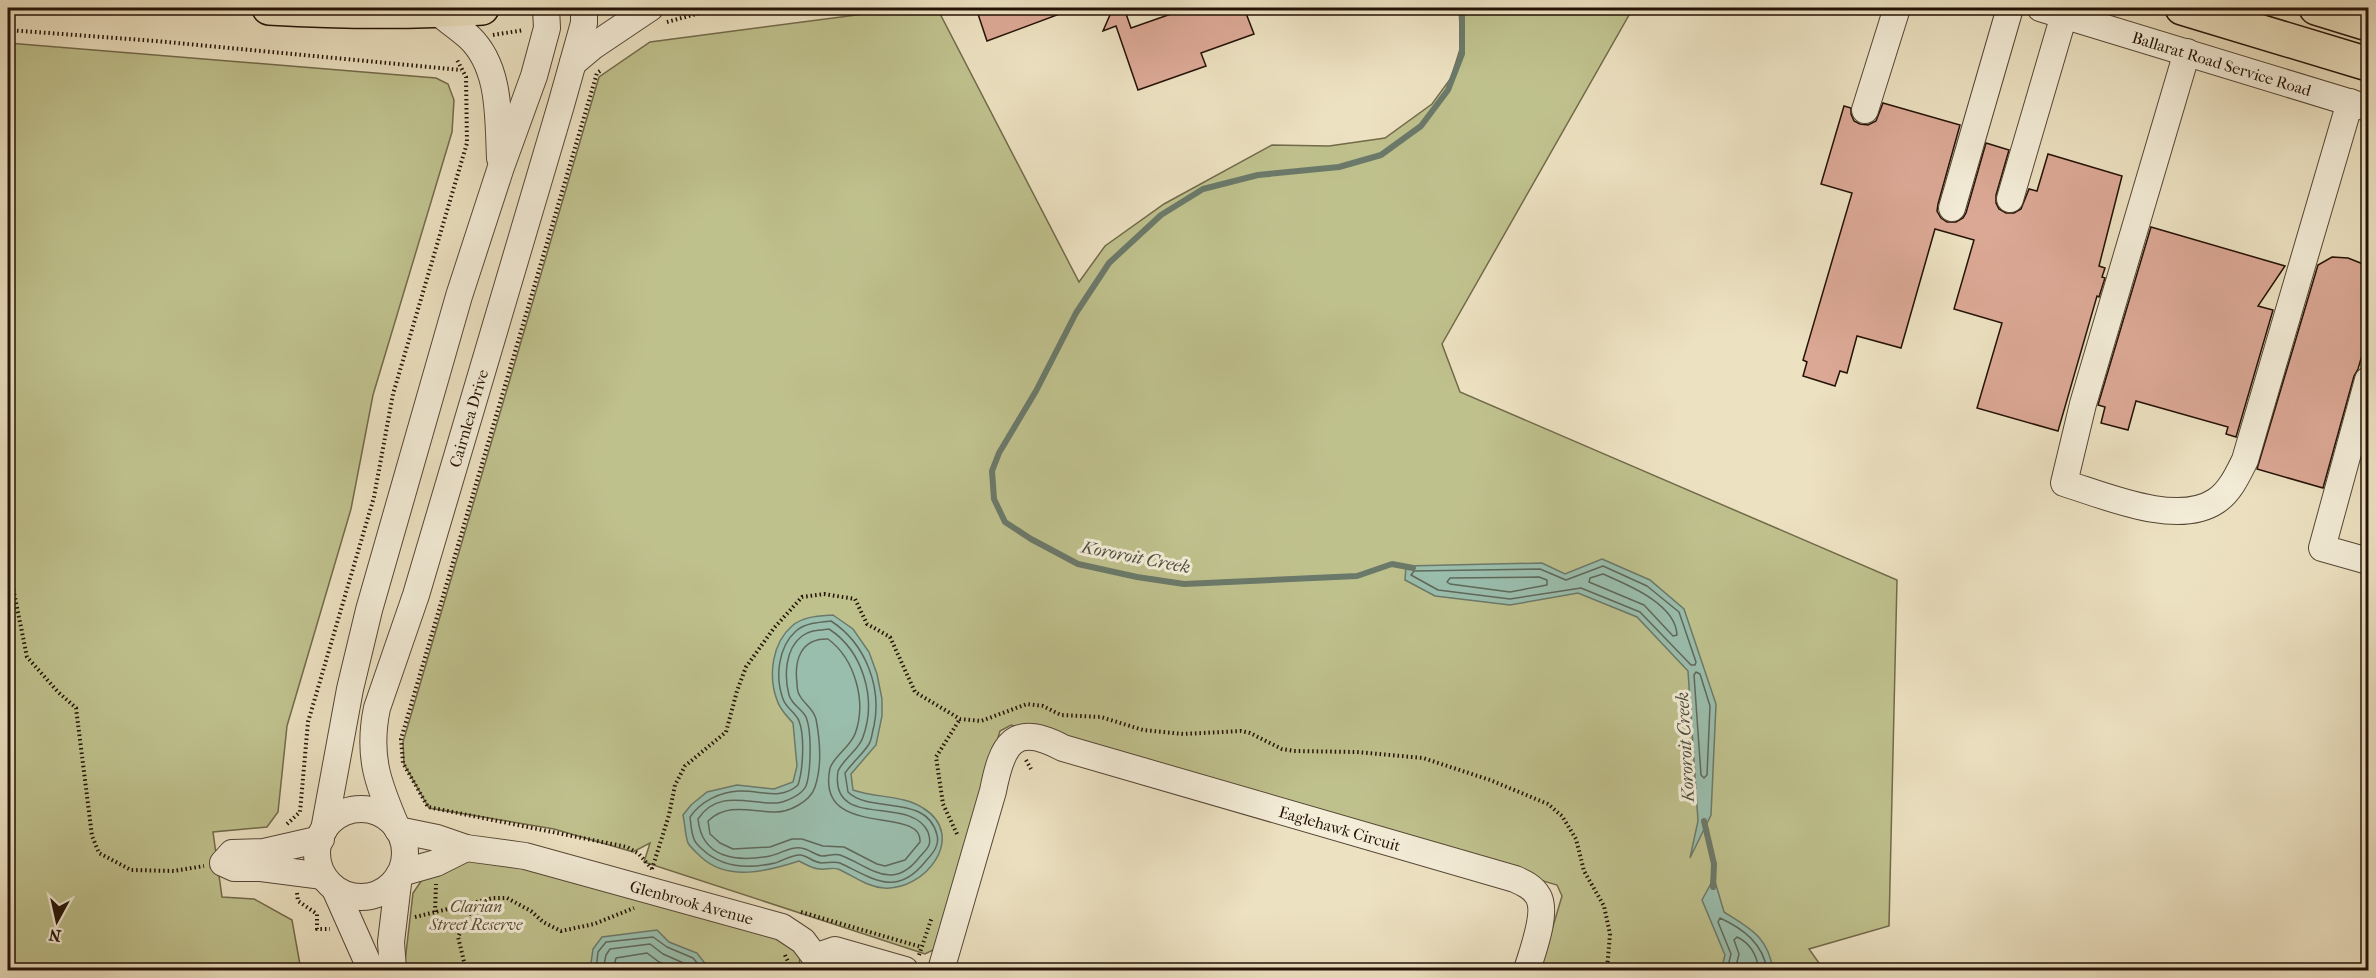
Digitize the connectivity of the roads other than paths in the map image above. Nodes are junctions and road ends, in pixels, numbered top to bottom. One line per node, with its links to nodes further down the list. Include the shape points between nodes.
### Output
1 (268, 8): 9 (highway)
2 (482, 8): 9 (highway)
3 (546, 8): 18 (street, via 547,28 537,66)
4 (584, 8): 14 (street, Cairnlea Drive)
5 (1897, 8): 17 (street)
6 (2010, 8): 20 (street)
7 (2182, 8): 15 (highway)
8 (2316, 8): 12 (highway)
9 (436, 11): 18 (street, via 471,38 485,60 496,93)
10 (2052, 11): 13 (street, Ballarat Road Service Road); 19 (street)
11 (655, 16): 14 (street, via 592,47)
12 (2368, 24)
13 (2187, 52): 16 (street, Ballarat Road Service Road); 16 (street, via 2083,404 2064,483 2158,511 2179,513 2217,501 2235,480 2245,460)
14 (573, 63): 23 (street, Cairnlea Drive, via 416,595 377,708 374,765)
15 (2368, 64)
16 (2360, 105)
17 (1865, 110)
18 (501, 167): 24 (street, via 459,296 369,610)
19 (2010, 199)
20 (1952, 208)
21 (2368, 380): 22 (street, via 2322,548)
22 (2368, 561)
23 (397, 829): 24 (street, via 376,812 349,811 334,819); 25 (street, Glenbrook Avenue); 26 (street, via 405,851)
24 (322, 835): 27 (street, via 318,861); 27 (street, via 264,852 232,853 223,863)
25 (466, 848): 26 (street); 28 (street, Glenbrook Avenue, via 648,879 782,927 803,941)
26 (400, 874): 27 (street, via 381,893 367,897 349,896); 31 (street, via 391,942)
27 (329, 882): 30 (street)
28 (813, 964): 29 (street, Glenbrook Avenue, via 835,950)
29 (911, 966)
30 (371, 970)
31 (393, 970)
32 (941, 970): 33 (street, Eaglehawk Circuit, via 993,791 1012,760 1041,747 1063,748 1515,879 1530,886 1540,898 1538,934)
33 (1527, 970)

